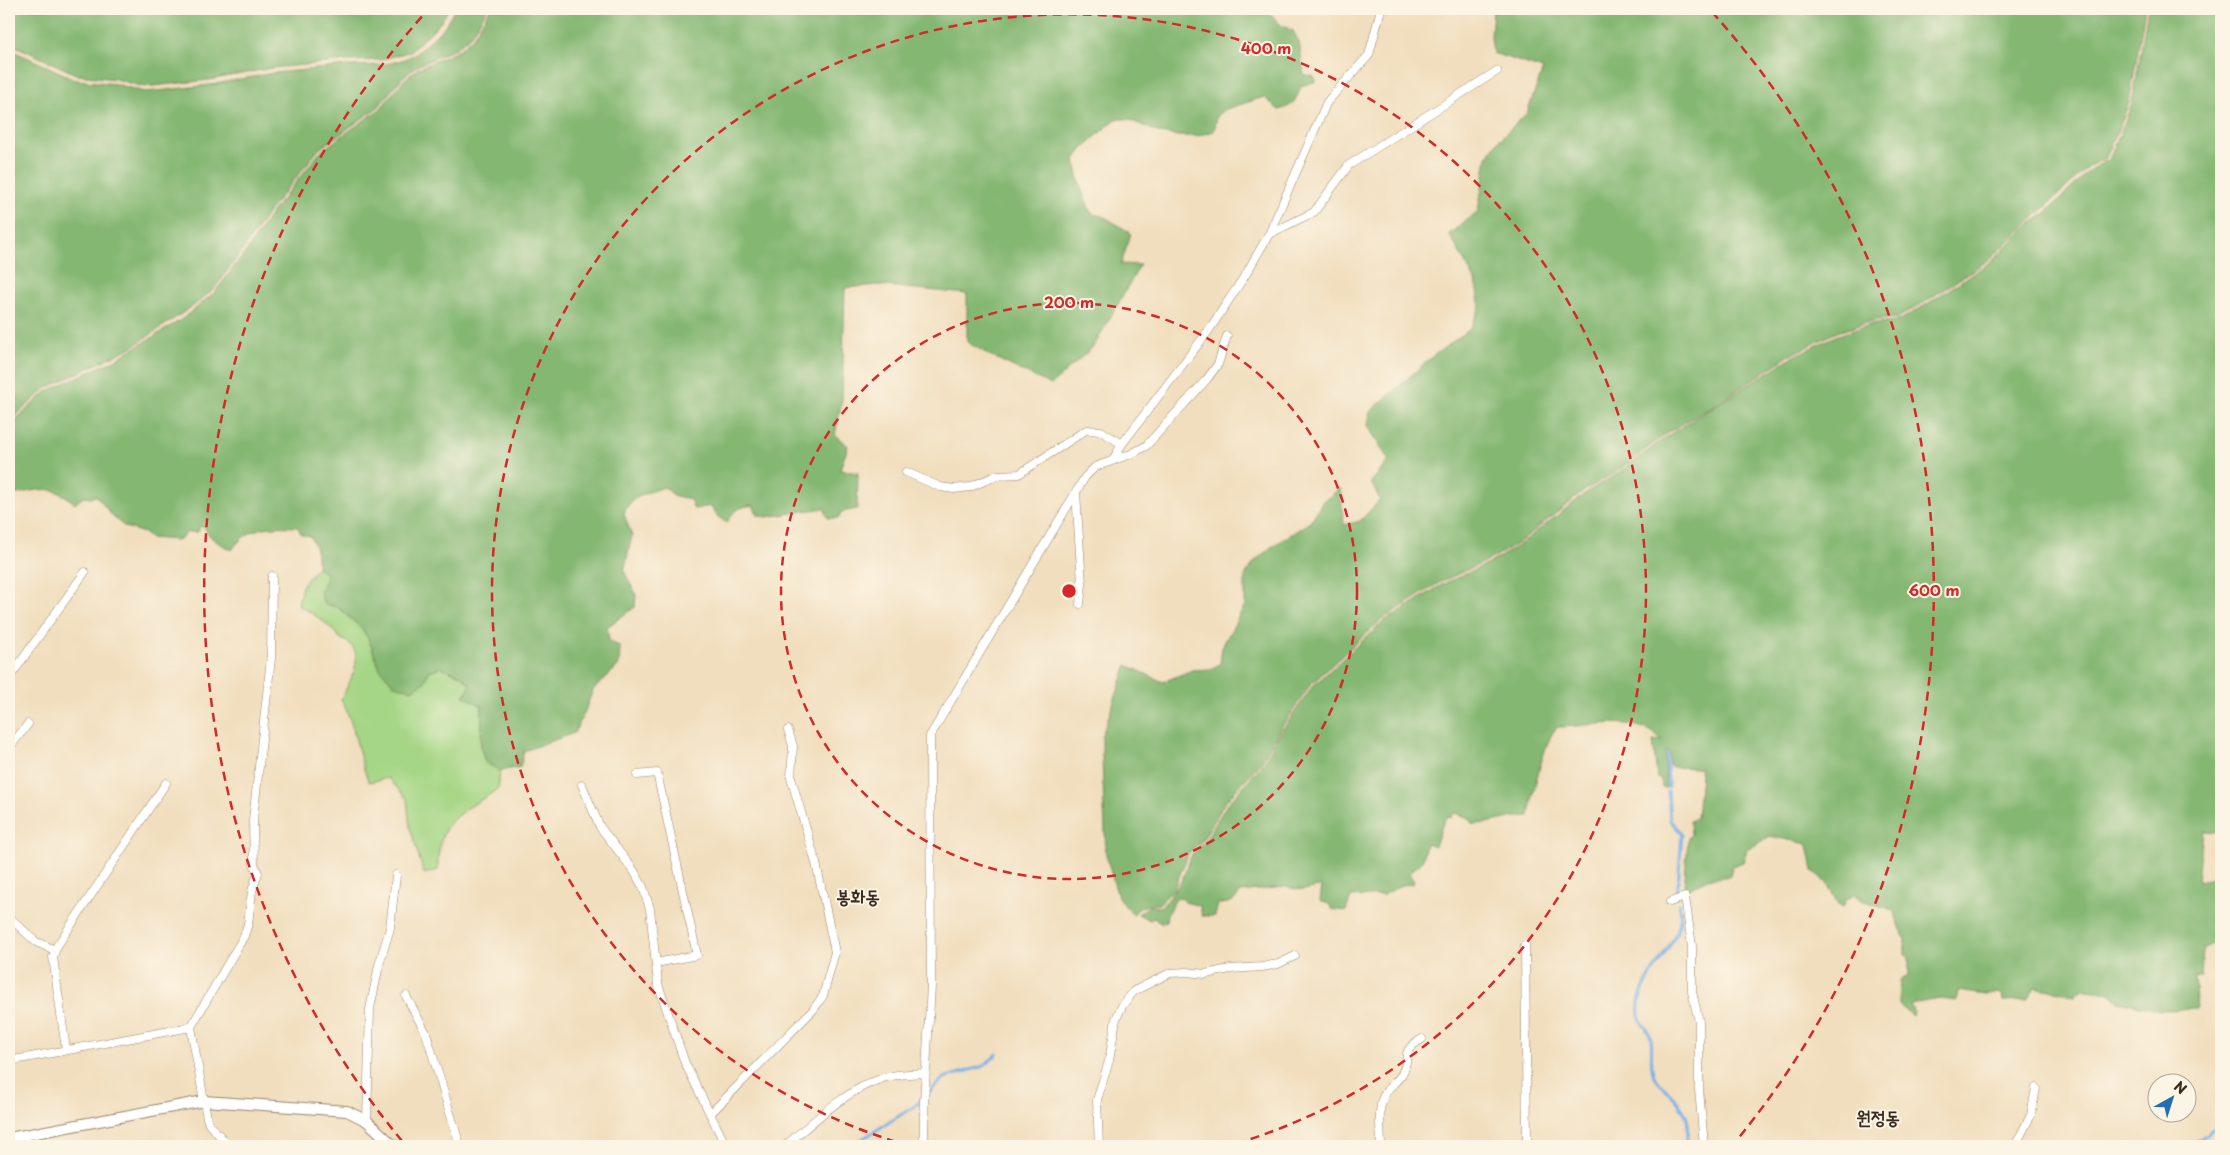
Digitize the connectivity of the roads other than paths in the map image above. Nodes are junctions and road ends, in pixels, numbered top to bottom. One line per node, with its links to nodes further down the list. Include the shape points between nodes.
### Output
1 (1382, 9): 3 (street, via 1369,55 1327,102)
2 (1497, 71): 3 (street, via 1349,165 1314,212)
3 (1269, 234): 5 (street, via 1209,330)
4 (1227, 336): 6 (street, via 1218,364 1207,379 1146,446)
5 (1122, 444): 6 (street); 7 (street, via 1101,431 1086,430 1019,474 998,475 970,487 954,489 940,486)
6 (1113, 460): 8 (street, via 1095,467)
7 (906, 472)
8 (1076, 492): 11 (street, via 1082,584); 31 (street, via 930,736 931,986)
9 (85, 572): 12 (street)
10 (272, 576): 27 (street, via 271,658 253,820 254,864 258,873 244,936)
11 (1080, 604)
12 (9, 678)
13 (28, 724): 15 (street)
14 (788, 730): 34 (street, via 793,746 791,778 816,863 835,952 823,996 813,1010)
15 (9, 748)
16 (636, 775): 25 (street, via 657,773 698,954)
17 (166, 783): 23 (street)
18 (582, 785): 25 (street, via 600,828 643,887 650,909)
19 (396, 875): 35 (street, via 390,928 370,1010)
20 (1670, 902): 46 (street, via 1685,897 1692,946 1692,992 1699,1022 1699,1089)
21 (9, 917): 23 (street, via 36,942)
22 (1524, 945): 45 (street)
23 (55, 950): 29 (street, via 53,957)
24 (1295, 956): 43 (street, via 1262,967 1205,974 1170,973 1134,991 1116,1019 1109,1061 1097,1100)
25 (656, 964): 34 (street, via 658,984 685,1063)
26 (406, 996): 39 (street, via 426,1032)
27 (191, 1027): 29 (street); 33 (street)
28 (1422, 1039): 44 (street, via 1406,1052 1403,1072 1385,1094 1380,1107)
29 (66, 1050): 30 (street)
30 (9, 1061)
31 (925, 1073): 41 (street, via 883,1078 854,1091); 42 (street)
32 (2036, 1088): 47 (street, via 2031,1115)
33 (204, 1101): 35 (street, via 347,1111); 36 (street); 37 (street, via 209,1124)
34 (710, 1114): 40 (street)
35 (367, 1121): 38 (street)
36 (9, 1138)
37 (229, 1146)
38 (394, 1146)
39 (460, 1146)
40 (726, 1146)
41 (785, 1146)
42 (924, 1146)
43 (1100, 1146)
44 (1381, 1146)
45 (1527, 1146)
46 (1704, 1146)
47 (2015, 1146)

